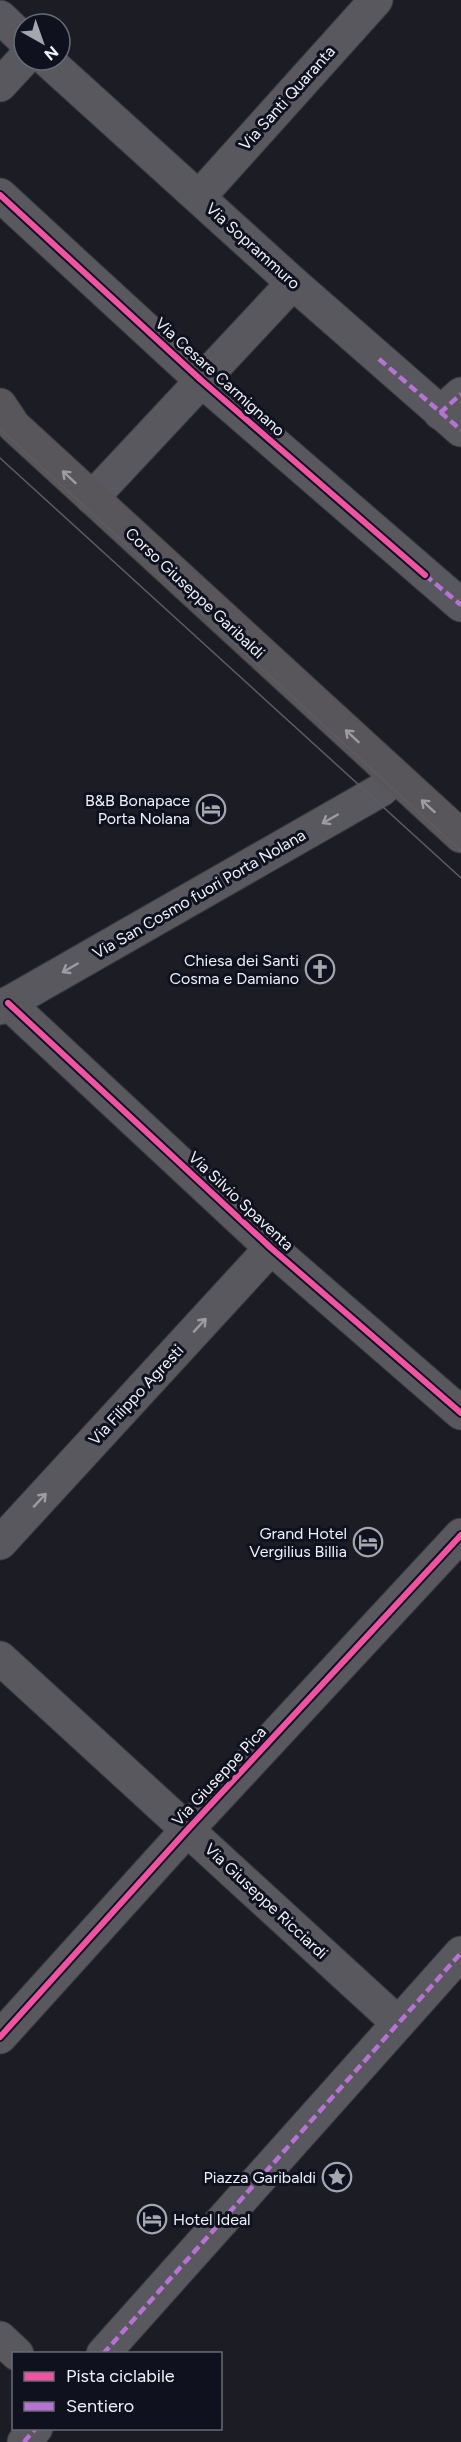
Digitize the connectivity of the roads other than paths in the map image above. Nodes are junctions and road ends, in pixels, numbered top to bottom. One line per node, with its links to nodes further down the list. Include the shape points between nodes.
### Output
1 (376, 0): 8 (street, Via Santi Quaranta)
2 (0, 17): 3 (street)
3 (12, 28)
4 (12, 72): 6 (street)
5 (60, 72): 8 (street, Via Soprammuro)
6 (0, 85)
7 (0, 195): 10 (street, Via Cesare Carmignano)
8 (199, 197): 9 (street, Via Soprammuro)
9 (293, 283): 10 (street); 12 (street, Via Soprammuro, via 379,359)
10 (201, 380): 13 (street); 14 (street, Via Cesare Carmignano)
11 (0, 405): 13 (main road, Corso Giuseppe Garibaldi, one-way to 11, via 14,426)
12 (454, 412)
13 (92, 498): 15 (main road, Corso Giuseppe Garibaldi, one-way to 13)
14 (461, 605)
15 (395, 776): 16 (main road, Corso Giuseppe Garibaldi, one-way to 15); 17 (street, Via San Cosmo fuori Porta Nolana, one-way to 17, via 381,790)
16 (461, 836)
17 (4, 1006): 18 (street, Via Silvio Spaventa)
18 (271, 1248): 19 (street, Via Silvio Spaventa); 21 (street, Via Filippo Agresti, one-way to 18)
19 (461, 1413)
20 (461, 1535): 23 (street, Via Giuseppe Pica)
21 (0, 1543)
22 (0, 1658): 23 (street, Via Giuseppe Ricciardi)
23 (188, 1830): 25 (street, Via Giuseppe Ricciardi); 26 (street, Via Giuseppe Pica)
24 (461, 1953): 25 (street)
25 (398, 2023): 29 (street)
26 (0, 2037)
27 (0, 2338): 28 (street)
28 (15, 2352)
29 (105, 2352)
30 (34, 2430): 31 (street)
31 (24, 2442)

